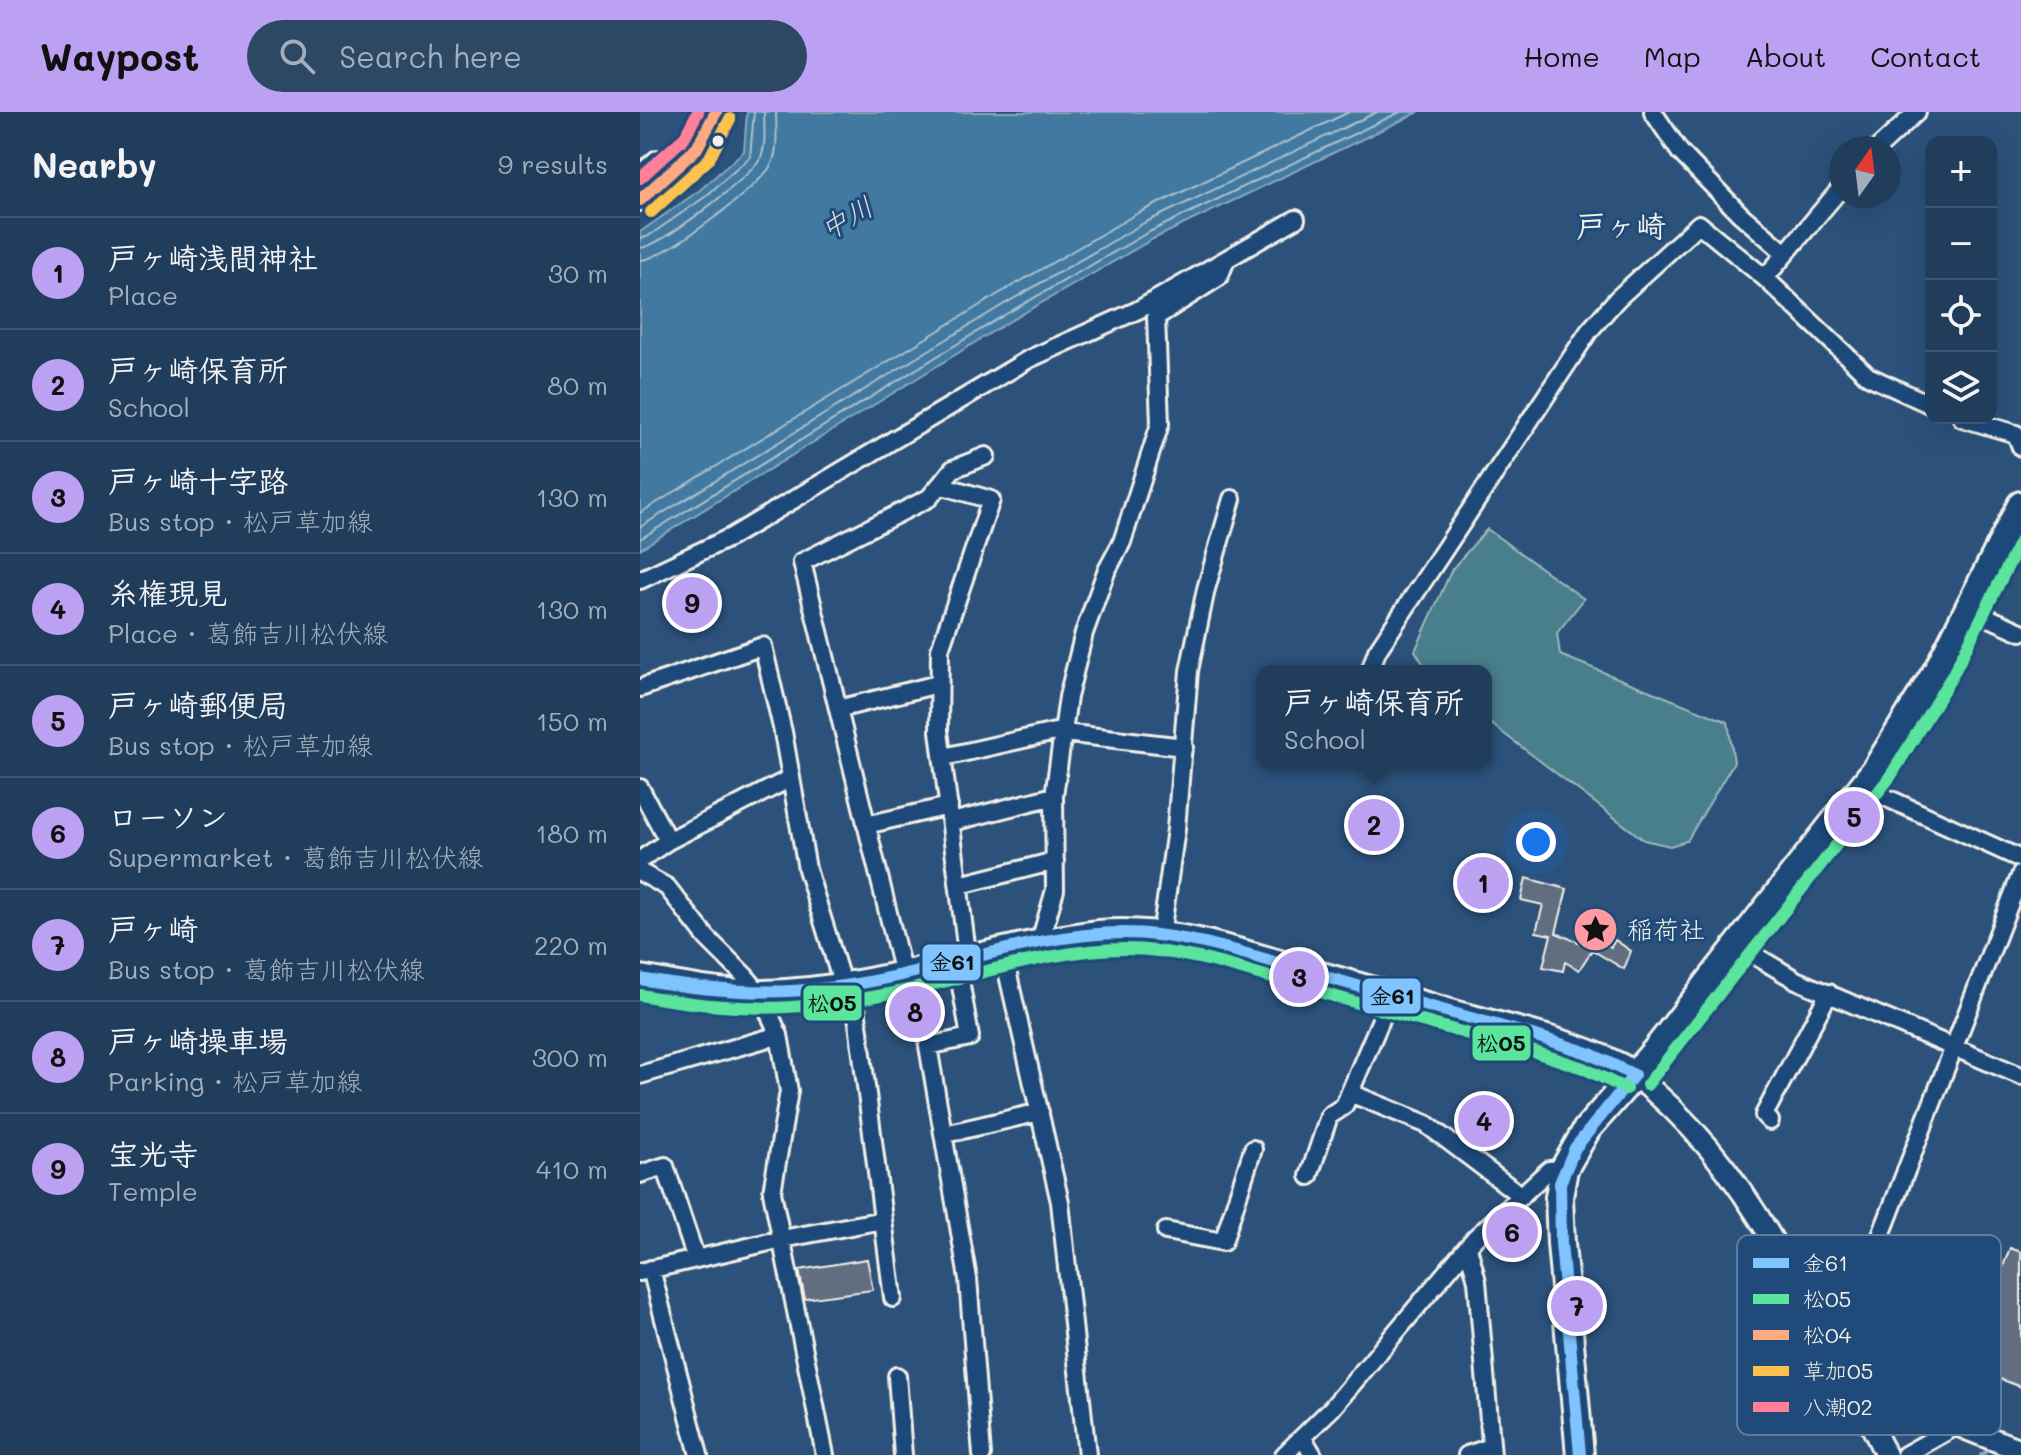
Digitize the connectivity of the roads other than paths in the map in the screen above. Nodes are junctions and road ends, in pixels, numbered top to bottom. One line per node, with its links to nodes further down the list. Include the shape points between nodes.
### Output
1 (716, 112): 7 (street, via 697,148)
2 (1653, 112): 10 (street, via 1680,152)
3 (1917, 112): 4 (street)
4 (1891, 136)
5 (657, 159): 6 (street)
6 (640, 174)
7 (640, 200)
8 (1829, 201): 10 (street)
9 (1296, 219): 11 (street)
10 (1784, 252): 12 (street)
11 (1226, 260): 20 (street, via 1138,310 1029,359 731,537); 27 (street, via 1219,277 1156,317 1160,424 1122,542 1084,633)
12 (1765, 278): 13 (street, via 1868,376); 23 (street, via 1699,224 1617,299 1589,331)
13 (1925, 402)
14 (1982, 424): 15 (street, via 2016,434)
15 (2021, 447)
16 (986, 456): 17 (street, via 953,469)
17 (940, 485): 24 (street, via 991,500 949,617); 26 (street, via 929,498 802,562)
18 (1232, 499): 28 (street, via 1189,671)
19 (2021, 505): 21 (main road)
20 (640, 580)
21 (1969, 609): 22 (street); 31 (main road, via 1918,705)
22 (2021, 632)
23 (1372, 665)
24 (938, 684): 26 (street); 29 (street)
25 (640, 688): 30 (street, via 763,646)
26 (838, 709): 35 (street)
27 (1061, 732): 28 (street); 29 (street); 33 (street)
28 (1184, 747): 43 (street)
29 (944, 757): 34 (street)
30 (791, 778): 36 (street); 50 (street, via 807,869)
31 (1863, 787): 37 (street); 45 (main road)
32 (640, 788): 36 (street)
33 (1054, 796): 34 (street); 39 (street)
34 (950, 814): 35 (street); 42 (street)
35 (866, 825): 48 (street)
36 (668, 841): 38 (street)
37 (2021, 859)
38 (640, 860)
39 (1055, 861): 42 (street); 44 (street, via 1055,890)
40 (640, 872): 52 (street, via 667,887)
41 (2021, 874): 55 (street)
42 (960, 885): 47 (street)
43 (1161, 935): 44 (main road, via 1102,934); 53 (main road)
44 (1039, 945): 46 (main road)
45 (1739, 946): 51 (street); 57 (main road)
46 (1003, 953): 47 (main road); 60 (street)
47 (963, 962): 48 (main road); 62 (street, via 970,1037 928,1046)
48 (903, 974): 50 (main road)
49 (640, 979): 52 (main road)
50 (848, 985): 52 (main road); 68 (street)
51 (1829, 993): 55 (street); 61 (street, via 1764,1115)
52 (760, 994): 54 (street)
53 (1391, 996): 57 (main road, via 1600,1058); 59 (street)
54 (779, 1035): 56 (street); 72 (street, via 789,1091 772,1192)
55 (1954, 1047): 58 (street); 71 (street)
56 (640, 1075)
57 (1634, 1075): 64 (main road, via 1587,1129); 70 (street, via 1726,1167)
58 (2021, 1076)
59 (1350, 1093): 66 (street, via 1344,1106 1329,1116); 67 (street, via 1426,1124)
60 (1040, 1112): 62 (street); 88 (street, via 1060,1202)
61 (1770, 1121)
62 (945, 1134): 87 (street, via 968,1279)
63 (1253, 1149): 69 (street, via 1223,1242)
64 (1564, 1169): 67 (street, via 1549,1170); 92 (main road, via 1561,1241)
65 (640, 1174): 74 (street, via 665,1166)
66 (1309, 1176)
67 (1520, 1195): 73 (street)
68 (883, 1220): 72 (street); 76 (street)
69 (1166, 1231)
70 (1767, 1235)
71 (1881, 1235)
72 (782, 1239): 74 (street); 85 (street)
73 (1468, 1247): 81 (street); 83 (street, via 1477,1281)
74 (696, 1259): 75 (street)
75 (645, 1270): 84 (street)
76 (893, 1298)
77 (897, 1376): 86 (street)
78 (1876, 1435): 93 (street)
79 (1940, 1435): 94 (street)
80 (1983, 1435): 82 (street)
81 (1303, 1438): 89 (street); 90 (street)
82 (2021, 1450)
83 (1491, 1451): 91 (street)
84 (699, 1455)
85 (825, 1455)
86 (903, 1455)
87 (982, 1455)
88 (1087, 1455)
89 (1284, 1455)
90 (1313, 1455)
91 (1467, 1455)
92 (1580, 1455)
93 (1886, 1455)
94 (1905, 1455)

